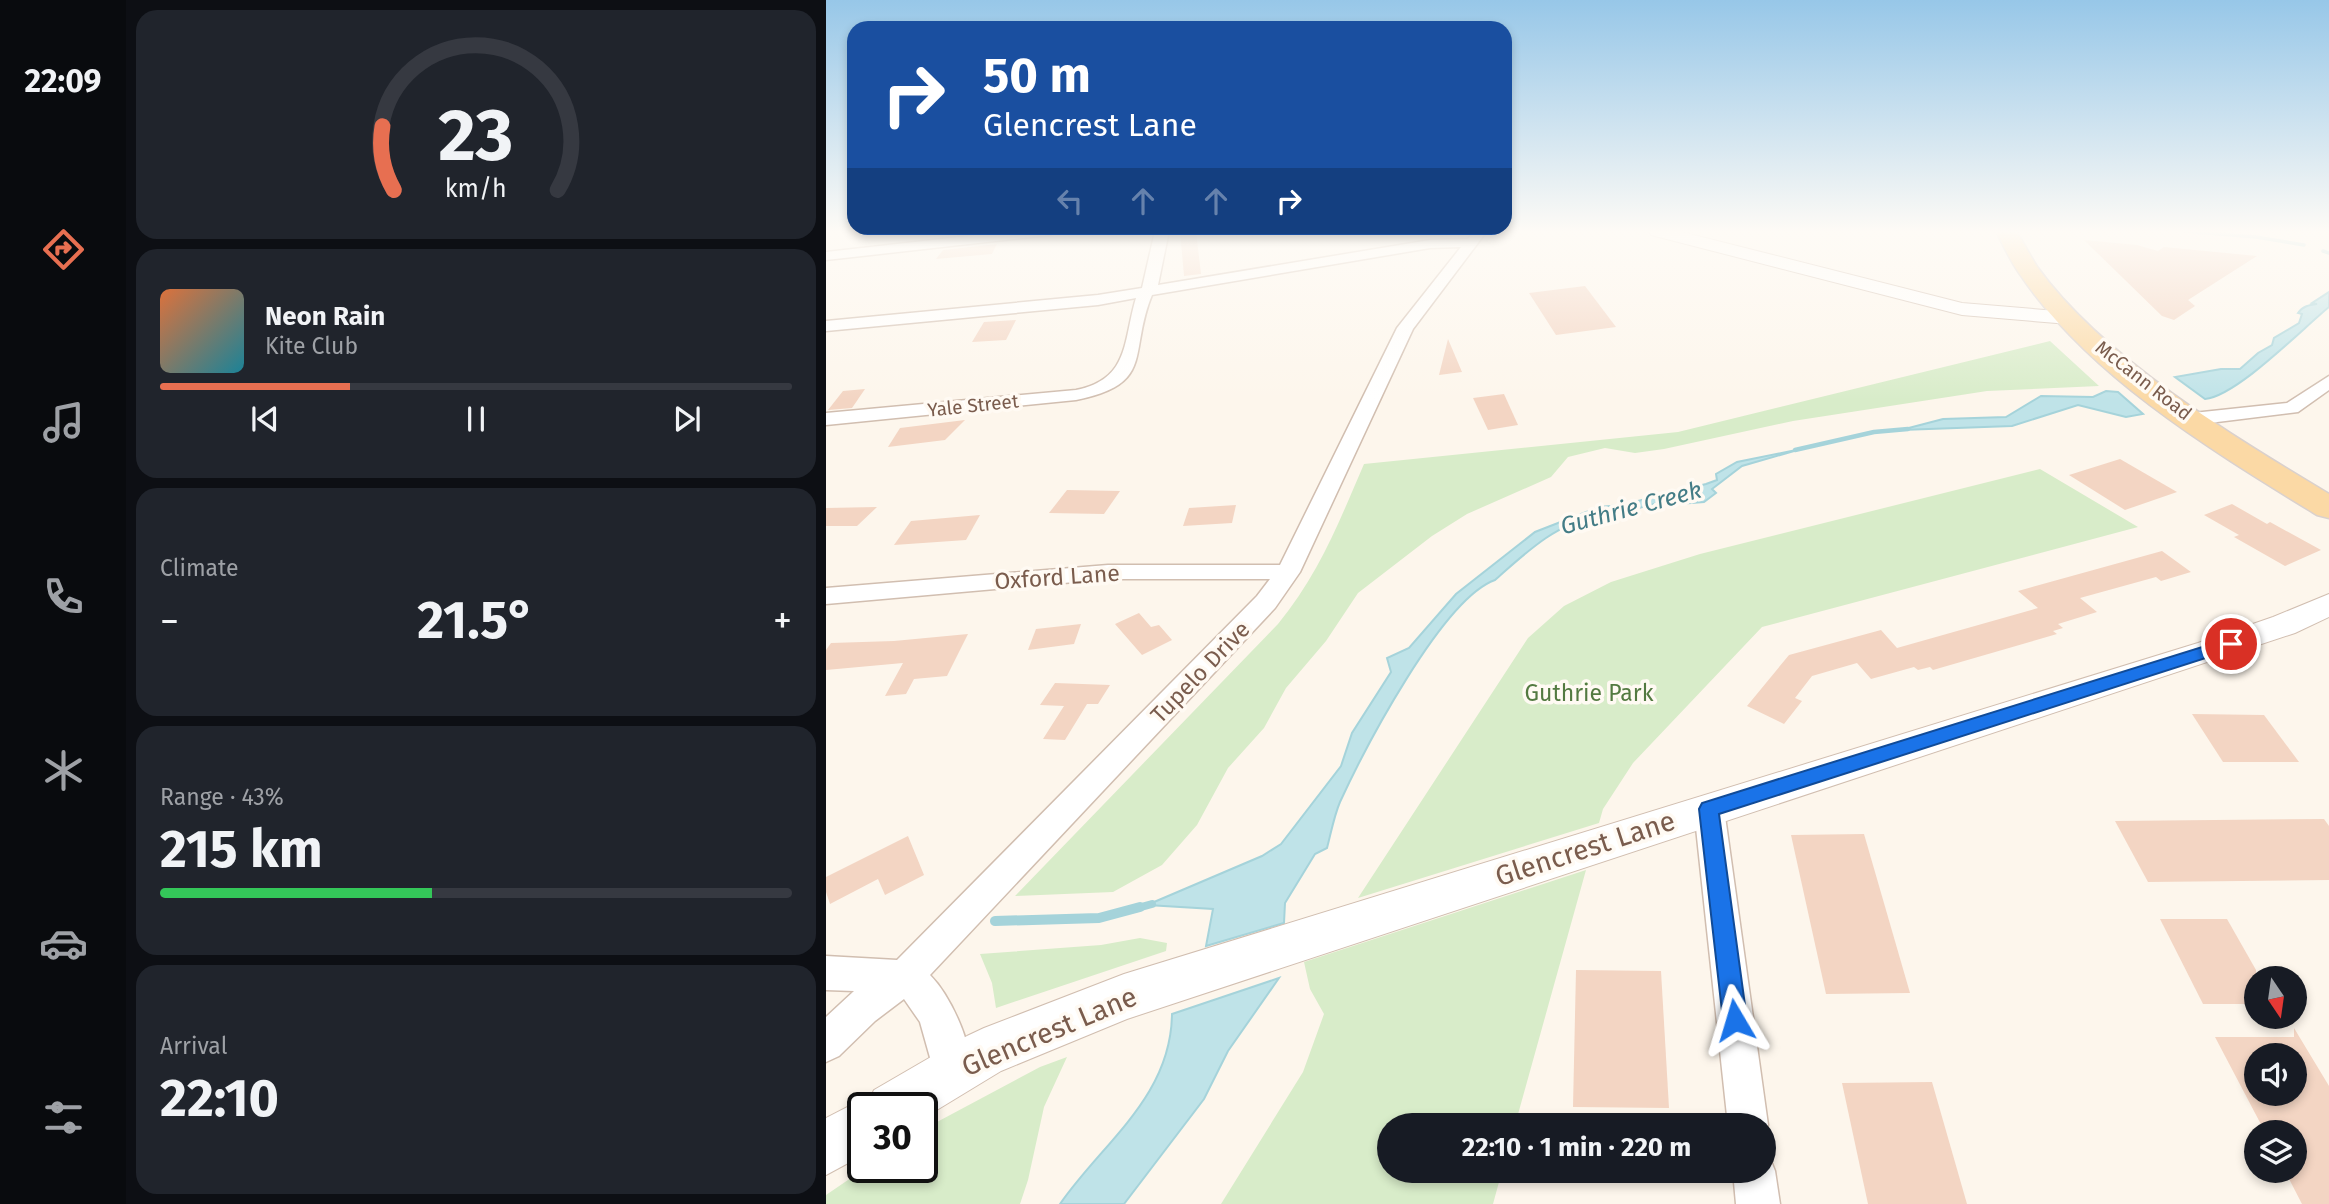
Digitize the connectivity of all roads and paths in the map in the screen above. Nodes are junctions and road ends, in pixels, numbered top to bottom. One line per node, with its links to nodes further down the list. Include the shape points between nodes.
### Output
1 (1151, 287): 6 (street)
2 (1175, 287): 6 (street)
3 (1437, 287): 13 (street, Tupelo Drive, via 1405,328)
4 (1877, 287): 7 (street, via 1988,313)
5 (2042, 287): 7 (main road, McCann Road)
6 (1147, 292): 8 (street); 10 (street, Yale Street, via 1129,364 1117,380 1102,389)
7 (2068, 318): 11 (main road, McCann Road)
8 (826, 326)
9 (2329, 381): 11 (street, via 2291,408)
10 (826, 419)
11 (2193, 419): 12 (main road, McCann Road)
12 (2329, 508)
13 (1288, 572): 14 (street, Oxford Lane, via 1108,572); 18 (street, Tupelo Drive, via 1230,641)
14 (826, 596)
15 (2329, 604): 16 (street, Glencrest Lane, via 2210,650)
16 (1709, 809): 20 (street, Glencrest Lane, via 1124,997 984,1052); 22 (street)
17 (826, 973): 18 (street)
18 (904, 977): 19 (street, Tupelo Drive); 20 (street, via 930,1000)
19 (826, 1043)
20 (952, 1072): 21 (street, Glencrest Lane)
21 (919, 1092)
22 (1747, 1113)
23 (847, 1135): 24 (street)
24 (826, 1148)
25 (1755, 1183): 26 (street)
26 (1758, 1204)

